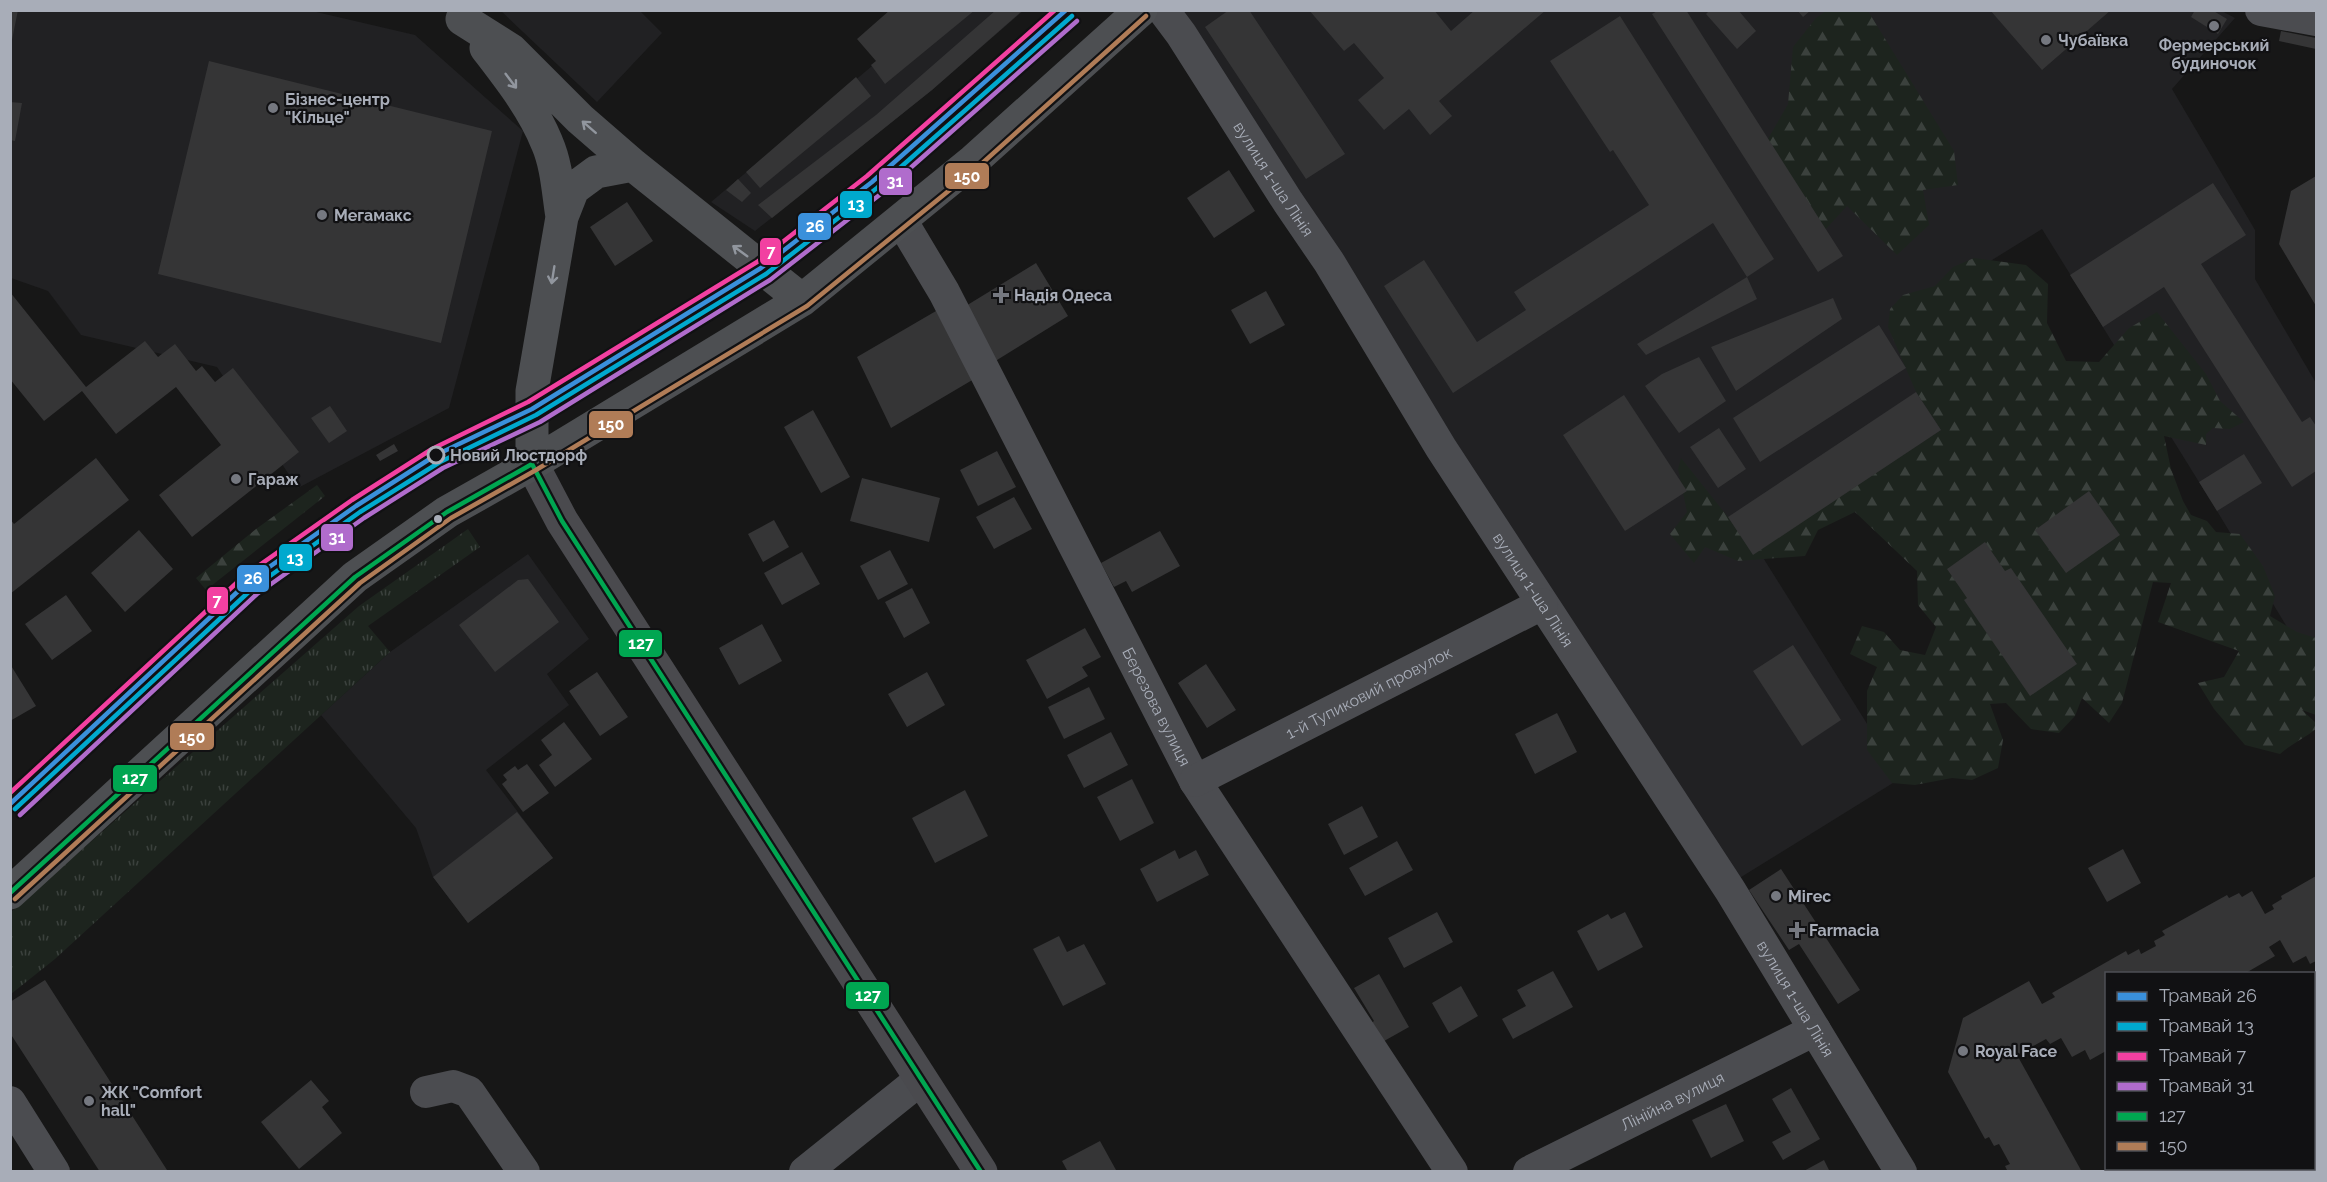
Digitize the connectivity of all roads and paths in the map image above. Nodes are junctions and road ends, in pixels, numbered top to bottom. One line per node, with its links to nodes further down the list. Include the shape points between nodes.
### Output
1 (1141, 10): 8 (main road, via 973,161)
2 (1163, 10): 11 (street, вулиця 1-ша Лінія, via 1329,261 1441,448)
3 (2261, 10): 5 (street)
4 (456, 14): 6 (main road, one-way to 4, via 511,50); 7 (main road, one-way to 7, via 518,91 548,144)
5 (2316, 20)
6 (633, 165): 7 (main road, via 596,172 573,189); 9 (main road, one-way to 6)
7 (562, 217): 10 (main road, one-way to 10, via 532,391)
8 (901, 220): 9 (main road); 12 (street, Березова вулиця, via 944,292)
9 (802, 300): 10 (main road)
10 (532, 464): 13 (main road, via 447,512 355,577); 15 (main road, via 562,521)
11 (1542, 604): 12 (street, 1-й Тупиковий провулок); 14 (street, вулиця 1-ша Лінія, via 1730,890)
12 (1195, 781): 22 (street, Березова вулиця)
13 (10, 893)
14 (1815, 1030): 23 (street, Лінійна вулиця); 24 (street, вулиця 1-ша Лінія)
15 (921, 1079): 20 (street); 21 (main road)
16 (426, 1092): 19 (street, via 453,1086 464,1089 480,1106)
17 (10, 1102): 18 (street)
18 (54, 1172)
19 (524, 1172)
20 (805, 1172)
21 (981, 1172)
22 (1452, 1172)
23 (1529, 1172)
24 (1901, 1172)

